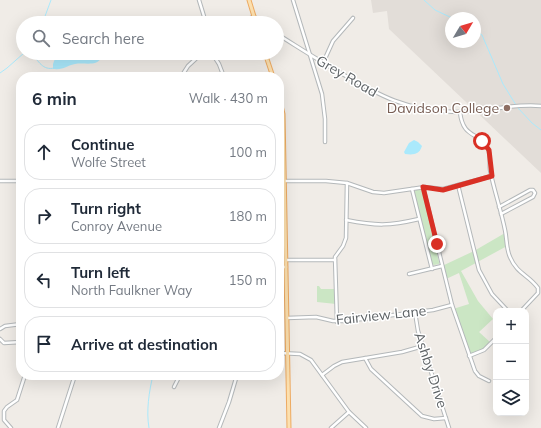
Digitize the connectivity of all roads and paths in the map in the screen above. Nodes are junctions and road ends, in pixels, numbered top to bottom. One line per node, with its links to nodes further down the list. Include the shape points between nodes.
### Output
1 (199, 0): 4 (street)
2 (249, 0): 5 (main road)
3 (293, 0): 8 (street)
4 (204, 16)
5 (254, 16)
6 (353, 18): 12 (street, via 333,41)
7 (284, 38): 8 (street, Grey Road)
8 (310, 55): 12 (street, Grey Road); 18 (street, via 323,98)
9 (194, 60): 13 (street)
10 (216, 60): 14 (street)
11 (267, 60): 15 (main road)
12 (323, 62): 17 (street, Grey Road, via 371,91 398,102 425,109)
13 (184, 72)
14 (222, 72)
15 (271, 72)
16 (541, 106): 17 (street, Grey Road)
17 (460, 112): 20 (street, via 464,127 488,148)
18 (325, 142)
19 (284, 160): 23 (main road)
20 (492, 176): 25 (street); 28 (street)
21 (0, 181): 22 (street)
22 (16, 181)
23 (284, 181): 24 (street); 32 (main road)
24 (347, 183): 27 (street, via 377,193); 31 (street)
25 (458, 186): 26 (street, via 443,190); 39 (street, via 479,270 492,294)
26 (423, 187): 27 (street); 34 (street)
27 (412, 188): 30 (street)
28 (500, 207): 29 (street); 29 (street, via 533,190 533,197)
29 (502, 214): 40 (street, via 511,259 538,291)
30 (419, 219): 31 (street, via 383,225); 36 (street)
31 (346, 220): 33 (street, via 345,241)
32 (286, 260): 33 (street); 35 (main road)
33 (335, 260): 43 (street)
34 (442, 266): 36 (street); 38 (street)
35 (286, 268): 42 (main road)
36 (432, 269): 37 (street)
37 (410, 274)
38 (452, 305): 41 (street, Fairview Lane); 52 (street)
39 (505, 308)
40 (524, 308)
41 (415, 312): 43 (street, Fairview Lane); 49 (street, Ashby Drive)
42 (287, 318): 43 (street, Fairview Lane, via 316,317); 51 (main road)
43 (337, 322)
44 (16, 325): 45 (street, via 5,326)
45 (0, 330)
46 (0, 339): 48 (street, via 4,343)
47 (493, 341): 52 (street, via 484,350)
48 (16, 342)
49 (423, 346): 53 (street); 62 (street, Ashby Drive)
50 (284, 352): 51 (street)
51 (287, 352): 54 (street, via 308,358); 66 (main road)
52 (469, 356): 59 (street, via 476,373)
53 (365, 358): 54 (street, via 342,362); 62 (street, via 370,369 422,416)
54 (322, 375): 61 (street)
55 (23, 380): 63 (street, via 17,400 4,411 4,420)
56 (73, 380): 64 (street)
57 (178, 380): 60 (street)
58 (236, 380): 65 (street)
59 (489, 381)
60 (174, 387)
61 (349, 412): 67 (street); 68 (street)
62 (446, 418): 69 (street, Ashby Drive)
63 (11, 428)
64 (58, 428)
65 (219, 428)
66 (289, 428)
67 (331, 428)
68 (366, 428)
69 (449, 428)

